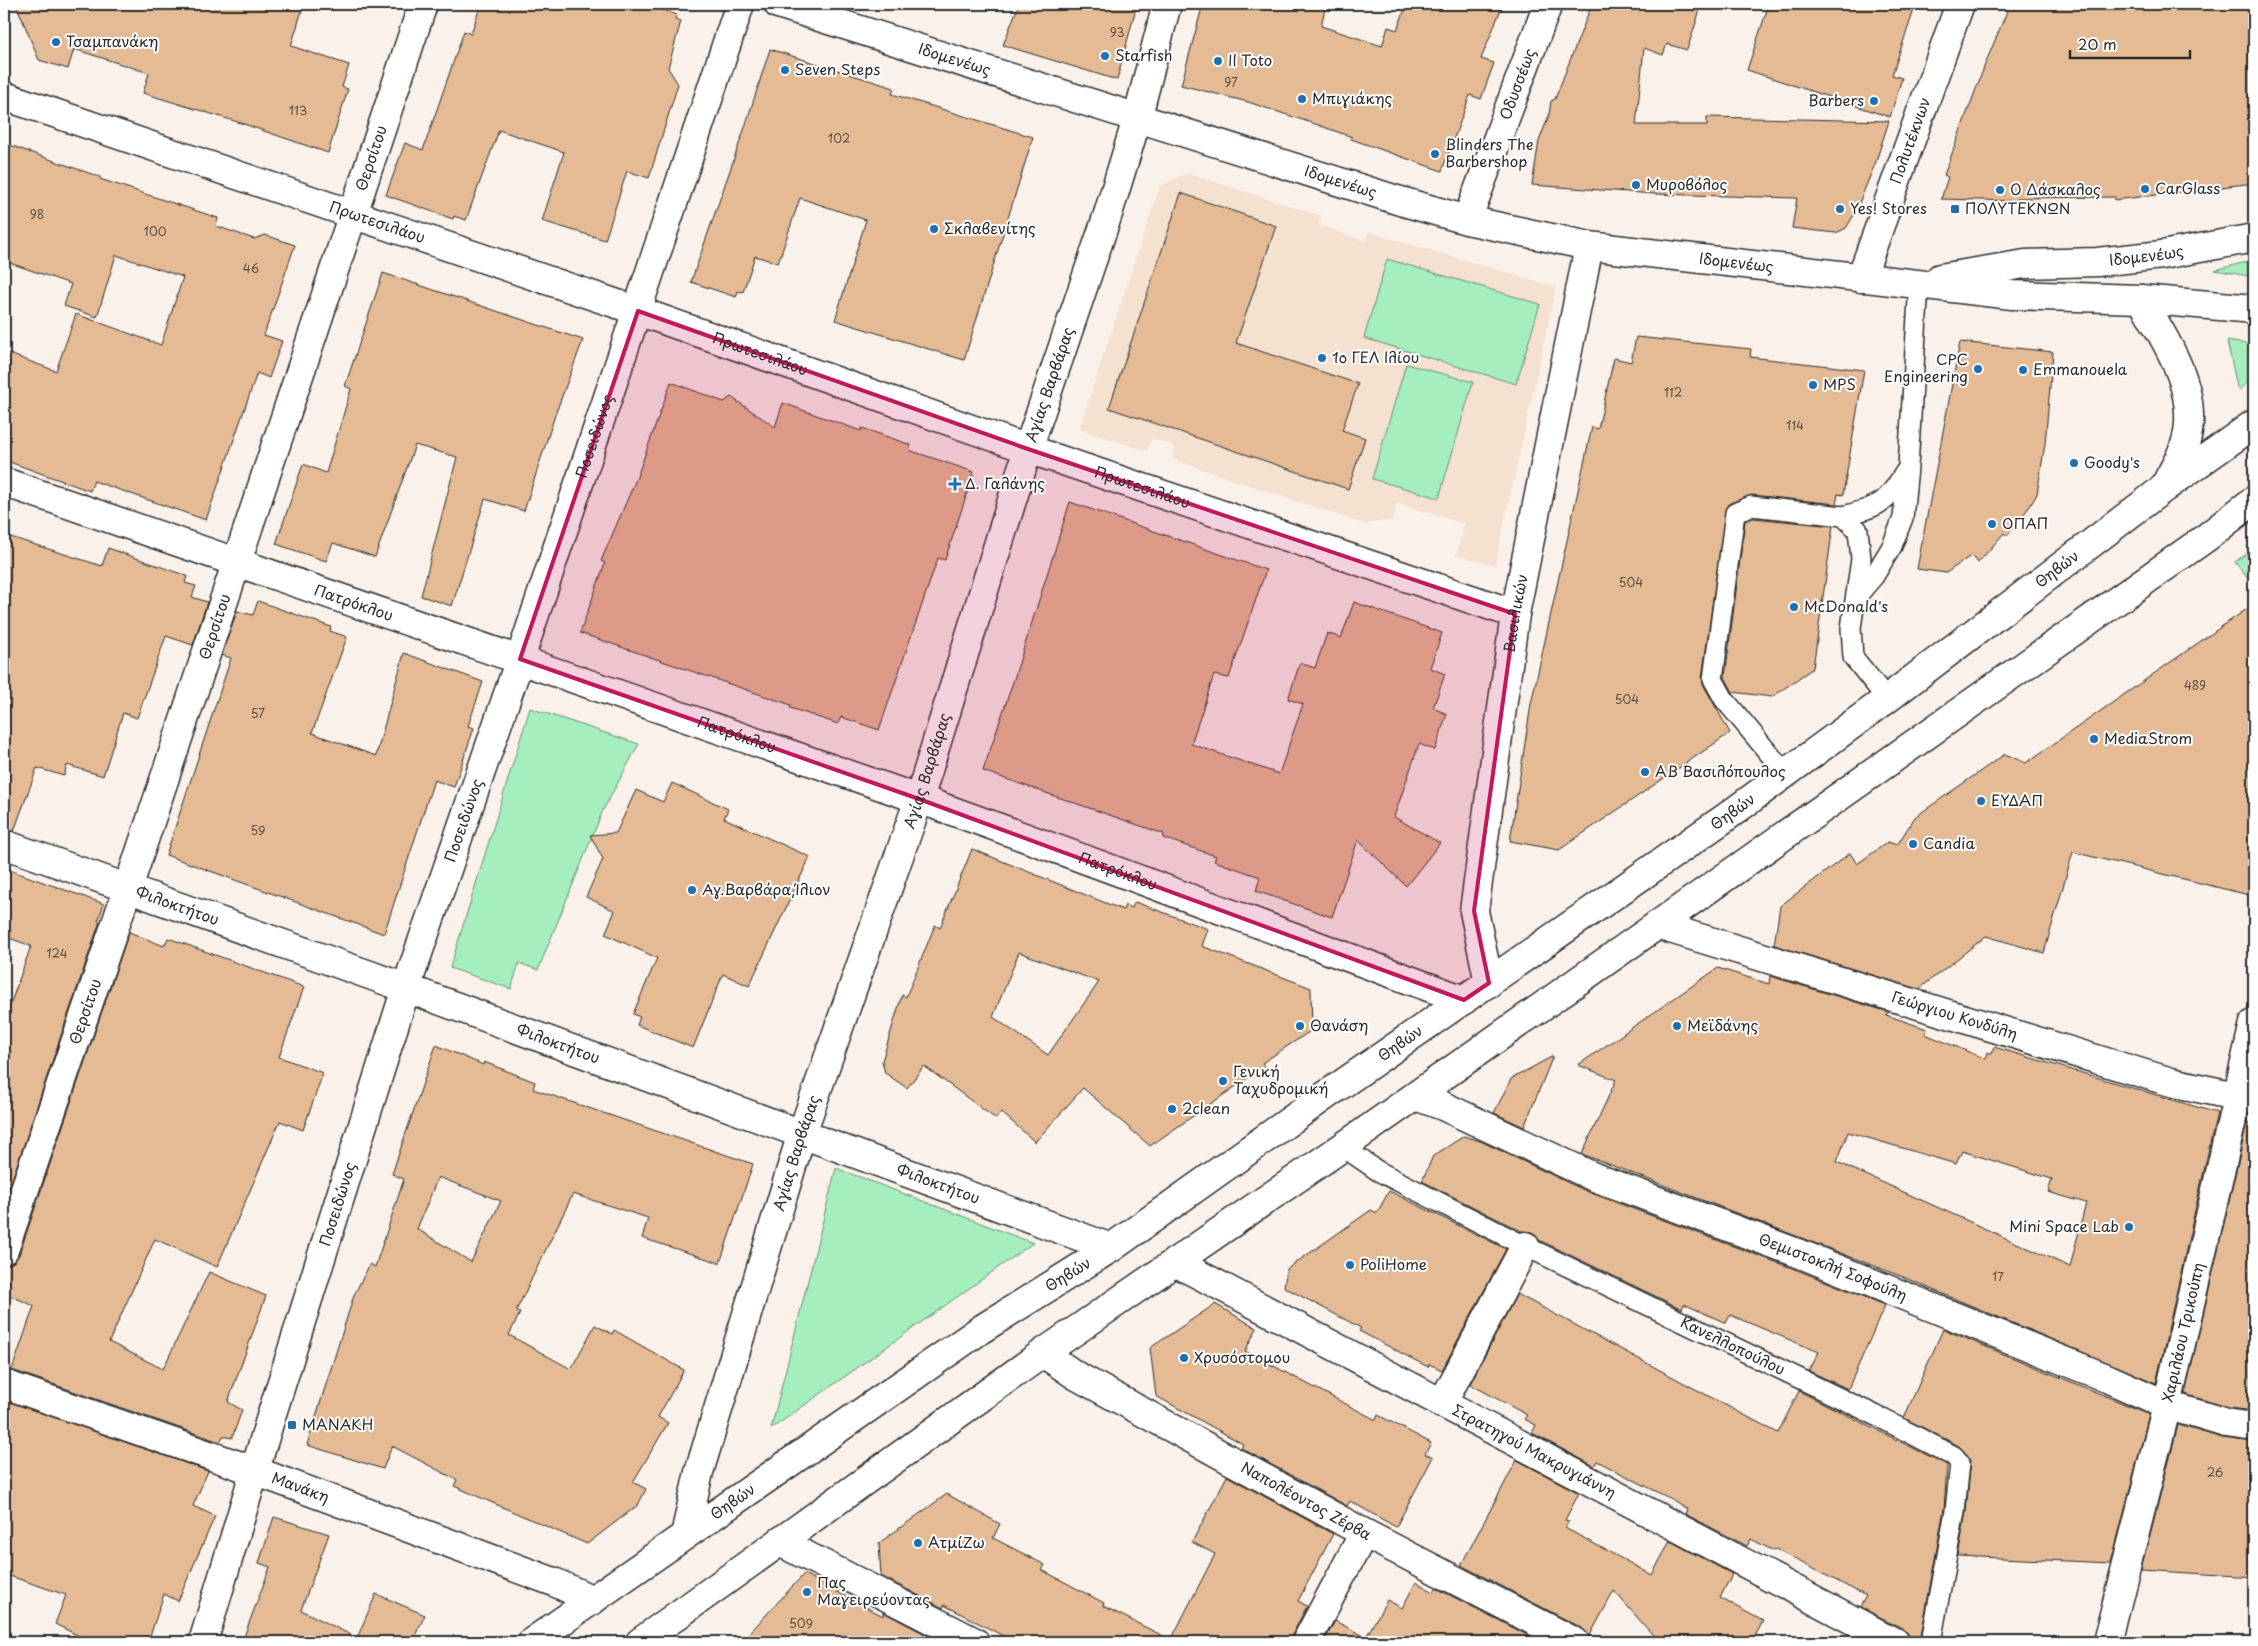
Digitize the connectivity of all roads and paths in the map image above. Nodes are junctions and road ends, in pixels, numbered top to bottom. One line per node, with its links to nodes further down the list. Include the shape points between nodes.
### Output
1 (423, 4): 9 (street, Θερσίτου)
2 (740, 4): 17 (street, Ποσειδώνος)
3 (778, 4): 8 (street, Ιδομενέως)
4 (1167, 4): 8 (street, Αγίας Βαρβάρας)
5 (1548, 4): 10 (street, Οδυσσέως)
6 (1960, 4): 13 (street, Πολυτέκνων)
7 (4, 96): 9 (street, Πρωτεσιλάου)
8 (1137, 119): 10 (street, Ιδομενέως); 19 (street, Αγίας Βαρβάρας)
9 (352, 214): 17 (street, Πρωτεσιλάου); 25 (street, Θερσίτου)
10 (1467, 220): 12 (street, Ιδομενέως)
11 (2254, 238): 14 (street, Ιδομενέως, via 2162,255 2025,264)
12 (1589, 246): 13 (street, Ιδομενέως); 27 (street, Βασιλικών)
13 (1861, 278): 14 (street, Ιδομενέως)
14 (1920, 283): 15 (street, Ιδομενέως, via 2012,295); 20 (lane)
15 (2141, 299): 16 (street, Ιδομενέως); 22 (street, via 2183,380 2190,411 2187,438)
16 (2254, 309)
17 (638, 311): 19 (street, Πρωτεσιλάου); 28 (street, Ποσειδώνος)
18 (2254, 424): 22 (street, Θηβών)
19 (1028, 449): 27 (street, Πρωτεσιλάου); 31 (street, Αγίας Βαρβάρας)
20 (1908, 466): 24 (lane, via 1891,495 1872,508); 26 (lane, via 1903,518 1892,546)
21 (4, 482): 25 (street, Πατρόκλου)
22 (2164, 488): 29 (street, Θηβών)
23 (2254, 500): 34 (street, via 2207,537)
24 (1842, 516): 26 (lane, via 1858,530 1861,559); 30 (lane, via 1751,506 1735,513 1713,679 1724,698)
25 (237, 564): 28 (street, Πατρόκλου); 33 (street, Θερσίτου)
26 (1857, 596): 29 (lane, via 1851,628 1853,657)
27 (1515, 614): 35 (street, Βασιλικών, via 1474,911)
28 (520, 659): 31 (street, Πατρόκλου); 36 (street, Ποσειδώνος)
29 (1887, 699): 30 (street, Θηβών)
30 (1786, 774): 35 (street, Θηβών)
31 (919, 799): 37 (street, Πατρόκλου); 41 (street, Αγίας Βαρβάρας)
32 (4, 844): 33 (street, Φιλοκτήτου)
33 (128, 888): 36 (street, Φιλοκτήτου); 45 (street, Θερσίτου)
34 (1657, 925): 39 (street); 40 (street, Γεώργιου Κονδύλη, via 2171,1082)
35 (1489, 983): 37 (street, Θηβών)
36 (406, 988): 41 (street, Φιλοκτήτου); 52 (street, Ποσειδώνος)
37 (1464, 1000): 44 (street, Θηβών)
38 (2254, 1022): 40 (street, Χαριλάου Τρικούπη)
39 (1416, 1096): 42 (street); 50 (street, Θεμιστοκλή Σοφούλη, via 1594,1177 1803,1255)
40 (2246, 1099): 50 (street, Χαριλάου Τρικούπη)
41 (802, 1133): 44 (street, Φιλοκτήτου); 54 (street, Αγίας Βαρβάρας, via 699,1472)
42 (1344, 1146): 43 (lane, Κανελλοπούλου, via 1378,1171); 46 (street)
43 (1525, 1246): 49 (street); 64 (lane, Κανελλοπούλου, via 1875,1414 1954,1456 1960,1463 1956,1511)
44 (1111, 1248): 54 (street, Θηβών, via 980,1330)
45 (4, 1250)
46 (1175, 1262): 47 (street); 49 (street, Στρατηγού Μακρυγιάννη)
47 (1043, 1353): 53 (street, Ναπολέοντος Ζέρβα, via 1075,1375); 55 (street)
48 (4, 1384): 52 (street, Μανάκη)
49 (1442, 1404): 63 (street, Στρατηγού Μακρυγιάννη)
50 (2167, 1405): 51 (street, Θεμιστοκλή Σοφούλη, via 2226,1423); 65 (street, Χαριλάου Τρικούπη)
51 (2254, 1427)
52 (255, 1471): 56 (street, Μανάκη, via 554,1582); 57 (street, Ποσειδώνος)
53 (1364, 1534): 61 (street); 62 (street, Ναπολέοντος Ζέρβα)
54 (685, 1535): 56 (street, Θηβών)
55 (780, 1542): 59 (street); 60 (street)
56 (593, 1600): 58 (street, Θηβών)
57 (203, 1642)
58 (532, 1642)
59 (640, 1642)
60 (975, 1642)
61 (1306, 1642)
62 (1575, 1642)
63 (1894, 1642)
64 (1931, 1642)
65 (2107, 1642)

